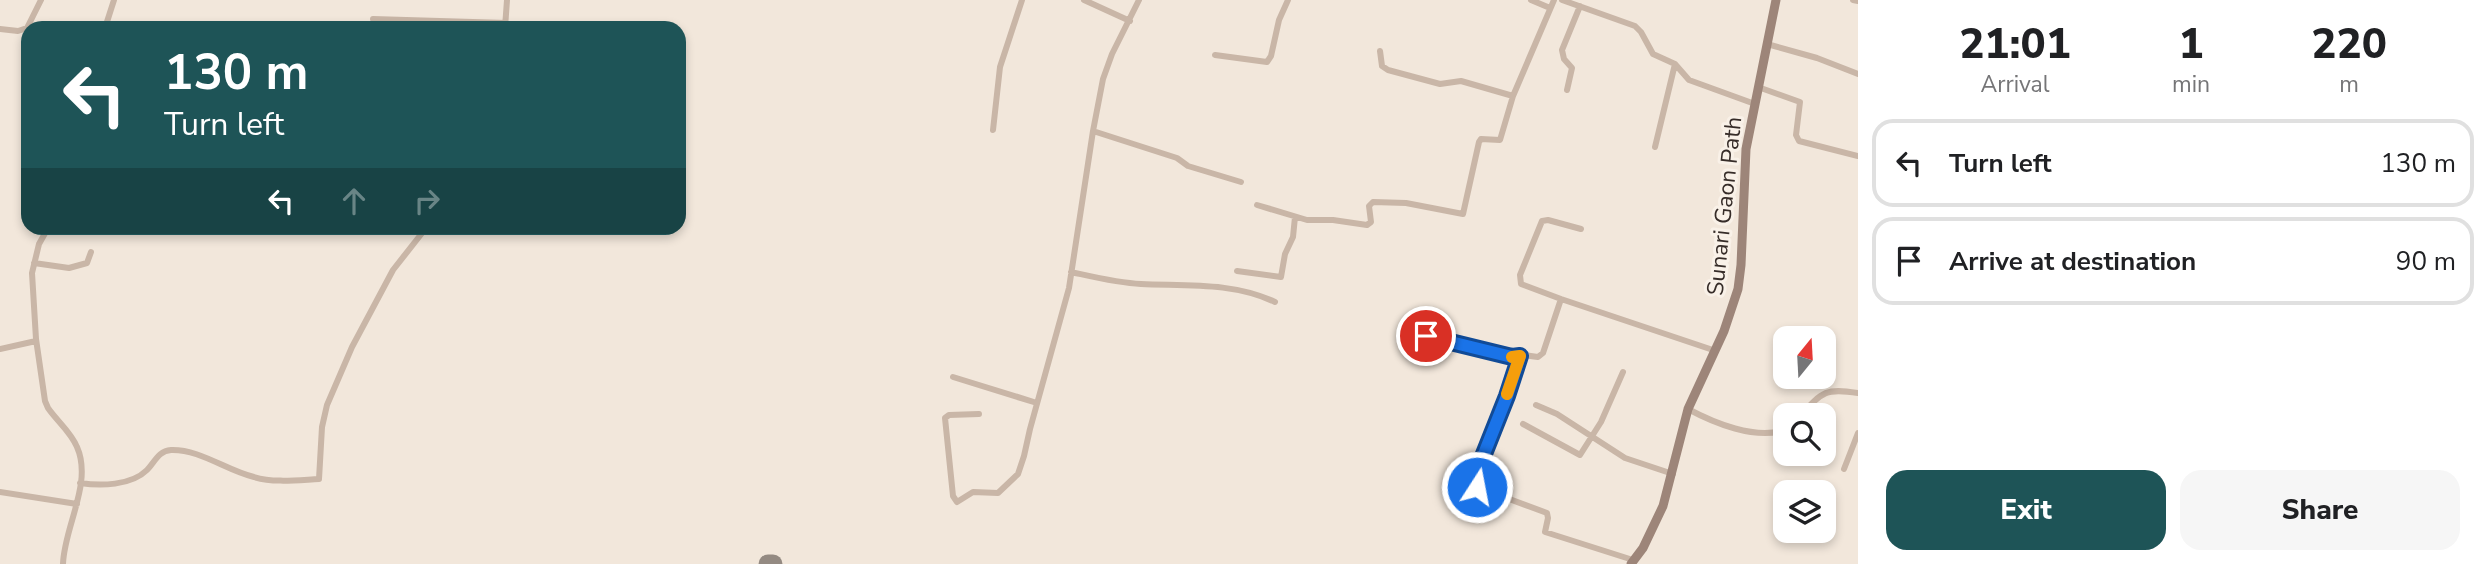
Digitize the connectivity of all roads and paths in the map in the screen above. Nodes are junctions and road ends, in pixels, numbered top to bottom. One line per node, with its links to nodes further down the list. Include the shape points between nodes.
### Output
1 (41, 0): 17 (street)
2 (114, 0): 18 (street)
3 (507, 0): 20 (street)
4 (1022, 0): 33 (street, via 1000,67)
5 (1084, 0): 21 (street)
6 (1139, 0): 21 (street)
7 (1288, 0): 26 (street, via 1267,62)
8 (1531, 0): 15 (street)
9 (1554, 0): 15 (street)
10 (1562, 0): 14 (street)
11 (1776, 0): 24 (street, Sunari Gaon Path)
12 (1853, 0): 13 (street)
13 (1858, 2)
14 (1580, 6): 27 (street, via 1639,28 1653,54); 30 (street, via 1562,50 1573,71)
15 (1550, 9): 31 (street)
16 (373, 19): 19 (street)
17 (30, 21)
18 (107, 21)
19 (411, 21)
20 (506, 21)
21 (1130, 21): 34 (street, via 1107,66)
22 (0, 29): 23 (street)
23 (21, 30)
24 (1767, 44): 28 (street); 29 (street, Sunari Gaon Path)
25 (1380, 51): 31 (street, via 1382,66 1388,70 1440,84 1461,81)
26 (1215, 55)
27 (1675, 64): 32 (street, via 1689,80); 35 (street)
28 (1858, 74)
29 (1758, 87): 32 (street, Sunari Gaon Path); 36 (street, via 1800,102 1799,141)
30 (1567, 90)
31 (1513, 96): 39 (street, via 1500,140 1479,142 1461,215 1382,202 1369,204 1369,225)
32 (1755, 104): 52 (street, Sunari Gaon Path, via 1745,158 1740,278)
33 (993, 130)
34 (1093, 131): 37 (street); 46 (street)
35 (1655, 146)
36 (1858, 156)
37 (1241, 182)
38 (1257, 205): 39 (street)
39 (1294, 217): 45 (street, via 1281,277)
40 (1581, 229): 47 (street, via 1542,221 1520,275 1524,286)
41 (44, 235): 44 (street)
42 (420, 235): 68 (street, via 393,270 327,405 318,479 263,480 172,450 156,457 136,477 103,486)
43 (91, 252): 44 (street, via 87,263 72,267)
44 (34, 263): 50 (street)
45 (1237, 271)
46 (1071, 272): 48 (street, via 1139,284 1240,290); 57 (street)
47 (1561, 299): 52 (street); 53 (street, via 1541,355)
48 (1275, 302)
49 (1401, 331): 53 (street)
50 (36, 341): 51 (street); 68 (street, via 45,401 76,444)
51 (0, 349)
52 (1713, 350): 60 (street, Sunari Gaon Path)
53 (1520, 356): 71 (street, via 1473,482 1544,511 1548,515 1545,532)
54 (1623, 372): 65 (street)
55 (953, 377): 57 (street)
56 (1858, 393): 58 (street, via 1825,392)
57 (1037, 403): 61 (street, via 1013,480 998,493 973,492 957,502 946,418)
58 (1814, 403)
59 (1536, 405): 65 (street)
60 (1688, 409): 63 (street, via 1715,422); 67 (street, Sunari Gaon Path)
61 (979, 414)
62 (1523, 424): 65 (street, via 1578,456)
63 (1773, 432)
64 (1858, 433): 66 (street)
65 (1592, 437): 67 (street, via 1625,458)
66 (1844, 469)
67 (1673, 474): 71 (street, Sunari Gaon Path, via 1657,520)
68 (80, 483): 70 (street)
69 (0, 492): 70 (street)
70 (77, 504): 72 (street)
71 (1632, 562)
72 (63, 564)

